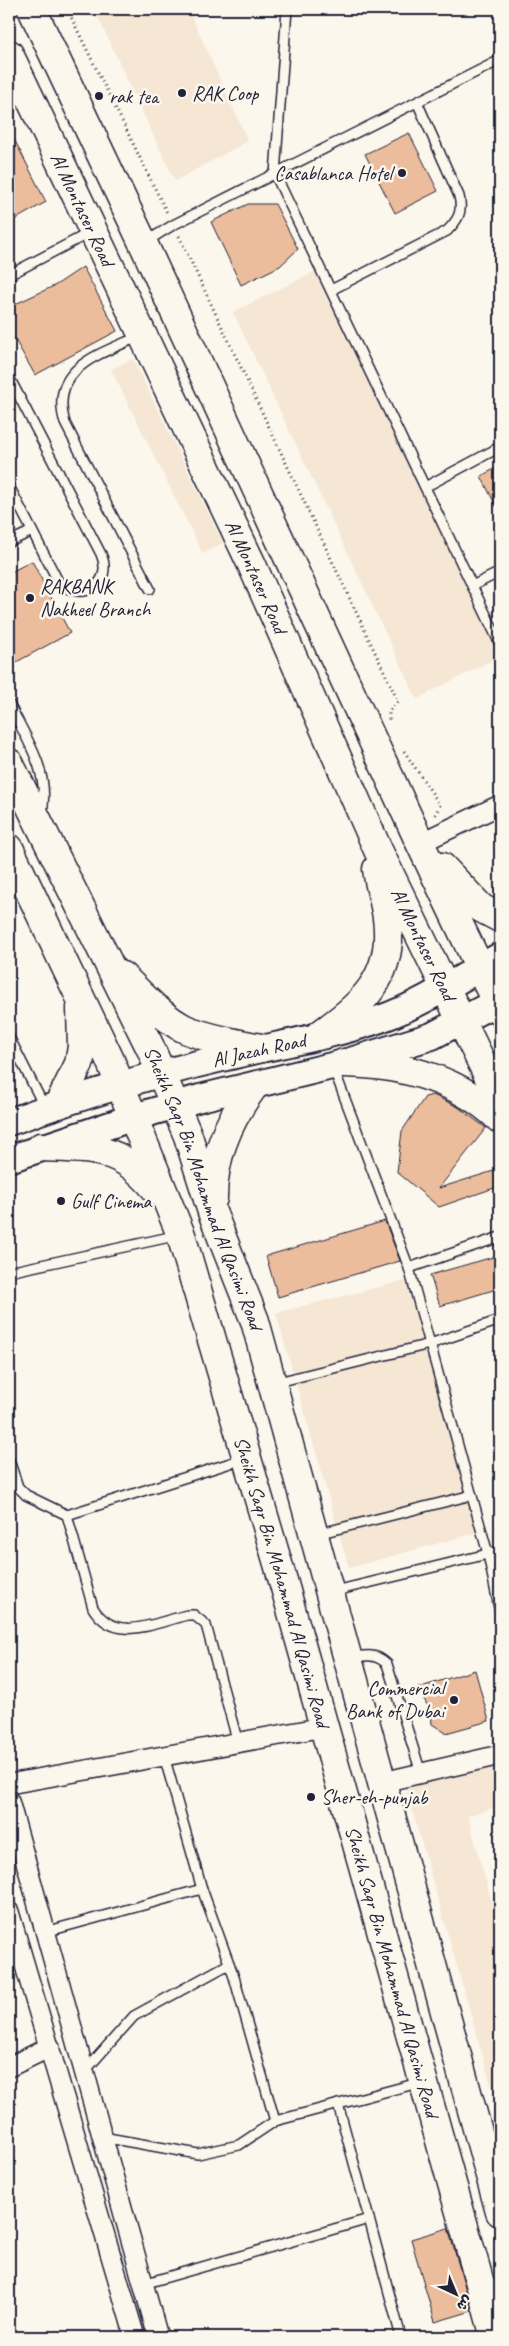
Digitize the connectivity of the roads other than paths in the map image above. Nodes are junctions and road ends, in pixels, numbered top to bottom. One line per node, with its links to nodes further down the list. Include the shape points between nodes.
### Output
1 (32, 9): 8 (main road, Al Montaser Road)
2 (287, 9): 6 (lane)
3 (9, 54): 7 (main road, Al Montaser Road)
4 (500, 60): 5 (lane)
5 (418, 104): 6 (lane); 10 (lane, via 459,196 460,216 447,231)
6 (276, 174): 8 (lane); 10 (lane)
7 (94, 231): 9 (lane); 11 (main road, Al Montaser Road)
8 (143, 243): 26 (main road, Al Montaser Road)
9 (9, 275)
10 (331, 290): 15 (lane)
11 (143, 335): 20 (lane, via 81,364 67,380 61,402 65,423); 28 (main road, Al Montaser Road, via 252,565)
12 (9, 377): 16 (lane, via 101,554 104,567 101,580 84,591 70,591 64,587)
13 (500, 447): 15 (lane)
14 (9, 486): 16 (lane)
15 (425, 487): 19 (lane)
16 (32, 531): 17 (lane)
17 (9, 542)
18 (500, 572): 19 (lane)
19 (472, 586): 21 (lane)
20 (150, 589)
21 (500, 644)
22 (9, 704): 25 (lane, via 36,757 45,783)
23 (9, 763): 25 (main road, Sheikh Saqr Bin Mohammad Al Qasimi Road)
24 (500, 805): 26 (street)
25 (40, 826): 31 (main road, Sheikh Saqr Bin Mohammad Al Qasimi Road)
26 (420, 843): 29 (main road, via 469,898); 30 (main road, Al Montaser Road)
27 (9, 848): 33 (main road, Sheikh Saqr Bin Mohammad Al Qasimi Road)
28 (378, 850): 32 (main road, Al Montaser Road); 36 (main road, via 379,883 389,932 384,965 364,1000)
29 (500, 918)
30 (490, 962): 32 (main road, Al Jazah Road); 34 (main road, Al Montaser Road)
31 (110, 965): 38 (main road, via 165,1016 183,1028 202,1036); 40 (main road, Sheikh Saqr Bin Mohammad Al Qasimi Road)
32 (445, 987): 35 (main road, Al Montaser Road); 36 (main road, Al Jazah Road, via 381,1018)
33 (81, 999): 41 (main road, Sheikh Saqr Bin Mohammad Al Qasimi Road); 44 (main road, via 82,1047 76,1072)
34 (499, 1004): 35 (main road, Al Jazah Road)
35 (462, 1020): 39 (main road, Al Jazah Road, via 432,1036); 43 (main road, Al Montaser Road)
36 (318, 1036): 38 (main road, Al Jazah Road)
37 (9, 1037): 44 (lane)
38 (261, 1048): 40 (main road, Al Jazah Road)
39 (338, 1065): 42 (main road, Al Jazah Road); 47 (main road, via 378,1065 419,1073 470,1096); 55 (lane)
40 (161, 1074): 41 (main road, Al Jazah Road); 45 (main road, Sheikh Saqr Bin Mohammad Al Qasimi Road)
41 (121, 1086): 44 (main road, Al Jazah Road); 46 (main road, Sheikh Saqr Bin Mohammad Al Qasimi Road)
42 (254, 1086): 45 (main road, Al Jazah Road); 52 (main road, via 232,1119 216,1161)
43 (500, 1100)
44 (52, 1106): 48 (main road, Al Jazah Road)
45 (174, 1106): 46 (main road, Al Jazah Road); 52 (main road, Sheikh Saqr Bin Mohammad Al Qasimi Road, via 188,1136)
46 (134, 1117): 49 (main road, Al Jazah Road); 51 (main road, Sheikh Saqr Bin Mohammad Al Qasimi Road)
47 (500, 1119)
48 (9, 1122)
49 (41, 1147): 50 (main road, Al Jazah Road); 51 (main road, via 110,1152 137,1169)
50 (9, 1159)
51 (172, 1210): 53 (main road, Sheikh Saqr Bin Mohammad Al Qasimi Road)
52 (212, 1212): 59 (main road, Sheikh Saqr Bin Mohammad Al Qasimi Road, via 255,1321)
53 (182, 1235): 56 (lane); 60 (main road, Sheikh Saqr Bin Mohammad Al Qasimi Road)
54 (500, 1237): 55 (lane)
55 (409, 1268): 58 (lane)
56 (9, 1272)
57 (500, 1320): 58 (lane)
58 (430, 1344): 59 (lane); 62 (lane)
59 (272, 1383): 64 (main road, Sheikh Saqr Bin Mohammad Al Qasimi Road)
60 (246, 1458): 63 (lane); 70 (main road, Sheikh Saqr Bin Mohammad Al Qasimi Road)
61 (9, 1460): 63 (lane, via 18,1487 26,1495)
62 (472, 1495): 64 (lane); 66 (lane)
63 (66, 1516): 71 (lane, via 93,1608 100,1620 119,1629 130,1629 194,1615 206,1624)
64 (315, 1535): 67 (main road, Sheikh Saqr Bin Mohammad Al Qasimi Road)
65 (500, 1551): 66 (lane)
66 (488, 1554): 67 (lane); 68 (lane)
67 (331, 1592): 69 (main road, Sheikh Saqr Bin Mohammad Al Qasimi Road)
68 (500, 1612)
69 (349, 1658): 74 (lane, via 372,1655 386,1664); 75 (main road, Sheikh Saqr Bin Mohammad Al Qasimi Road)
70 (324, 1727): 71 (street); 85 (main road, Sheikh Saqr Bin Mohammad Al Qasimi Road)
71 (238, 1743): 73 (street)
72 (500, 1755): 74 (street)
73 (164, 1756): 76 (street); 78 (lane)
74 (421, 1773): 75 (street)
75 (383, 1782): 89 (main road, Sheikh Saqr Bin Mohammad Al Qasimi Road)
76 (9, 1784)
77 (9, 1801): 80 (street)
78 (202, 1889): 80 (lane); 81 (lane)
79 (9, 1912): 82 (street)
80 (46, 1932): 84 (street)
81 (229, 1964): 84 (lane, via 134,2016); 87 (lane)
82 (50, 2047): 83 (street); 92 (street)
83 (9, 2068)
84 (84, 2072): 88 (street)
85 (422, 2082): 86 (lane); 95 (main road, Sheikh Saqr Bin Mohammad Al Qasimi Road)
86 (338, 2104): 87 (lane); 90 (lane)
87 (275, 2121): 88 (lane, via 239,2145 198,2154)
88 (102, 2137): 91 (street)
89 (500, 2212)
90 (369, 2219): 91 (lane); 94 (lane)
91 (143, 2284): 93 (street)
92 (135, 2337)
93 (158, 2337)
94 (402, 2337)
95 (495, 2337)

